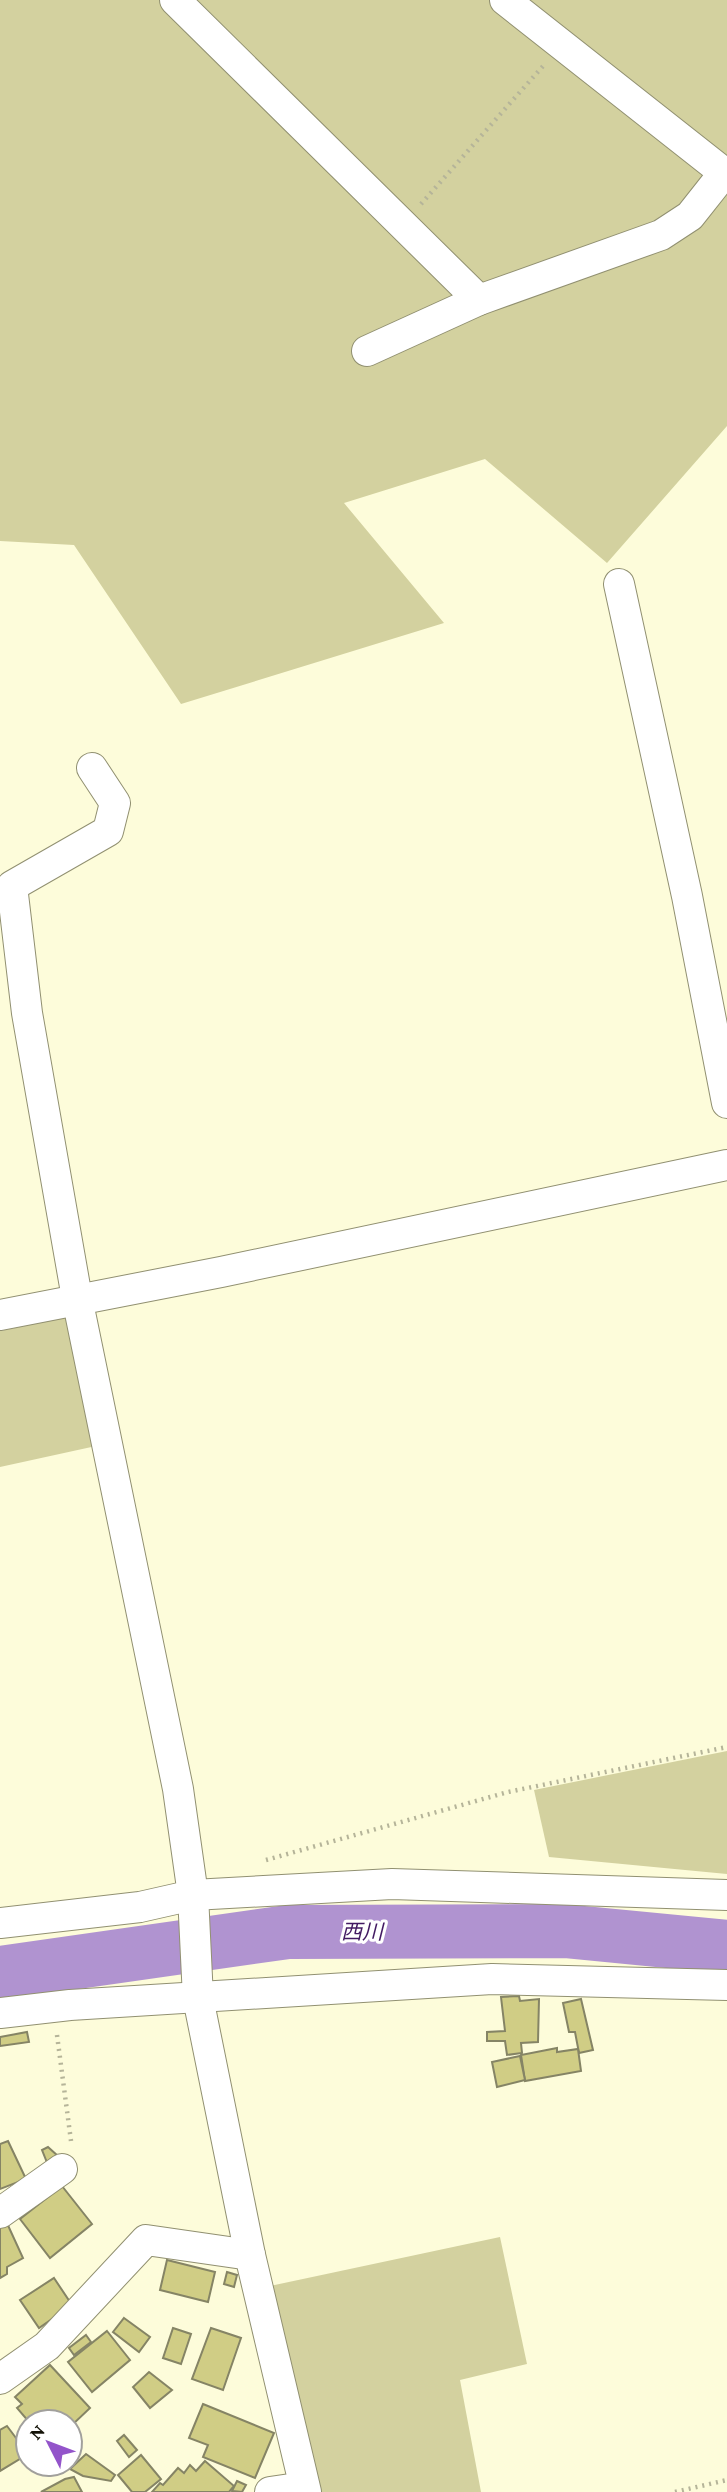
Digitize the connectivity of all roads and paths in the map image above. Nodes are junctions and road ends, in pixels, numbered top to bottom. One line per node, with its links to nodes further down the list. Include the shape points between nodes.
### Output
1 (175, 0): 5 (street)
2 (505, 0): 3 (street)
3 (562, 45): 4 (street); 5 (path)
4 (725, 174): 6 (street, via 690,216 661,235)
5 (401, 227): 6 (street)
6 (479, 300): 7 (street)
7 (367, 351)
8 (619, 584): 10 (street)
9 (92, 768): 12 (street, via 115,803 108,831 12,886 27,1013)
10 (727, 1103)
11 (727, 1165): 12 (street)
12 (77, 1298): 13 (street); 16 (street, via 178,1789)
13 (0, 1315)
14 (727, 1747): 15 (path, via 508,1792 272,1855)
15 (263, 1862)
16 (193, 1895): 17 (street, via 392,1884); 18 (street, via 140,1907); 20 (street)
17 (727, 1895)
18 (0, 1923)
19 (727, 1985): 20 (street, via 492,1979)
20 (198, 1998): 21 (street); 25 (street)
21 (52, 2007): 22 (street); 23 (path, via 71,2144)
22 (0, 2012)
23 (62, 2169): 24 (street)
24 (0, 2213)
25 (250, 2255): 26 (street, via 146,2240 47,2346); 28 (street)
26 (0, 2379)
27 (727, 2480): 30 (path)
28 (305, 2490): 29 (street)
29 (270, 2492)
30 (675, 2492)

